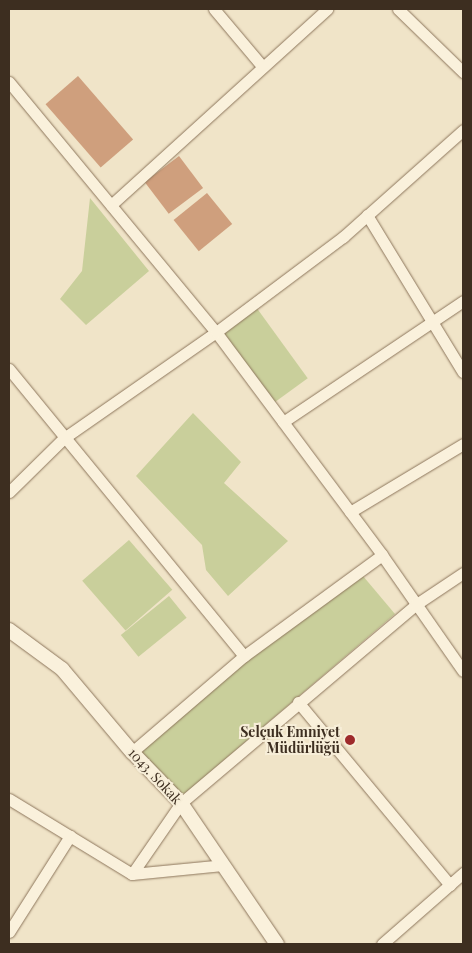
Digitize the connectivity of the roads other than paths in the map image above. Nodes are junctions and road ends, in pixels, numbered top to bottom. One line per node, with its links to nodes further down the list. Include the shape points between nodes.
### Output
1 (214, 9): 4 (street)
2 (327, 9): 4 (street)
3 (398, 9): 5 (street)
4 (262, 66): 8 (street)
5 (463, 72)
6 (9, 82): 8 (street)
7 (463, 130): 9 (street)
8 (111, 205): 12 (street)
9 (367, 215): 11 (street); 12 (street, via 343,237)
10 (463, 301): 11 (street)
11 (431, 321): 14 (street); 15 (street)
12 (216, 332): 15 (street); 16 (street)
13 (9, 369): 16 (street)
14 (463, 372)
15 (283, 422): 19 (street)
16 (64, 438): 18 (street); 24 (street)
17 (463, 444): 19 (street)
18 (9, 492)
19 (350, 512): 20 (street)
20 (382, 555): 22 (street); 24 (street)
21 (463, 573): 22 (street)
22 (415, 605): 25 (street); 26 (street)
23 (9, 630): 27 (street, 1043. Sokak, via 62,669)
24 (244, 656): 27 (street)
25 (463, 671)
26 (298, 702): 29 (street); 34 (street)
27 (132, 752): 29 (street, 1043. Sokak)
28 (9, 799): 30 (street)
29 (181, 803): 31 (street, 1043. Sokak); 33 (street)
30 (70, 836): 33 (street); 35 (street)
31 (223, 865): 33 (street); 36 (street, 1043. Sokak)
32 (463, 873): 34 (street)
33 (132, 874)
34 (450, 884): 37 (street)
35 (9, 932)
36 (277, 944)
37 (382, 944)

